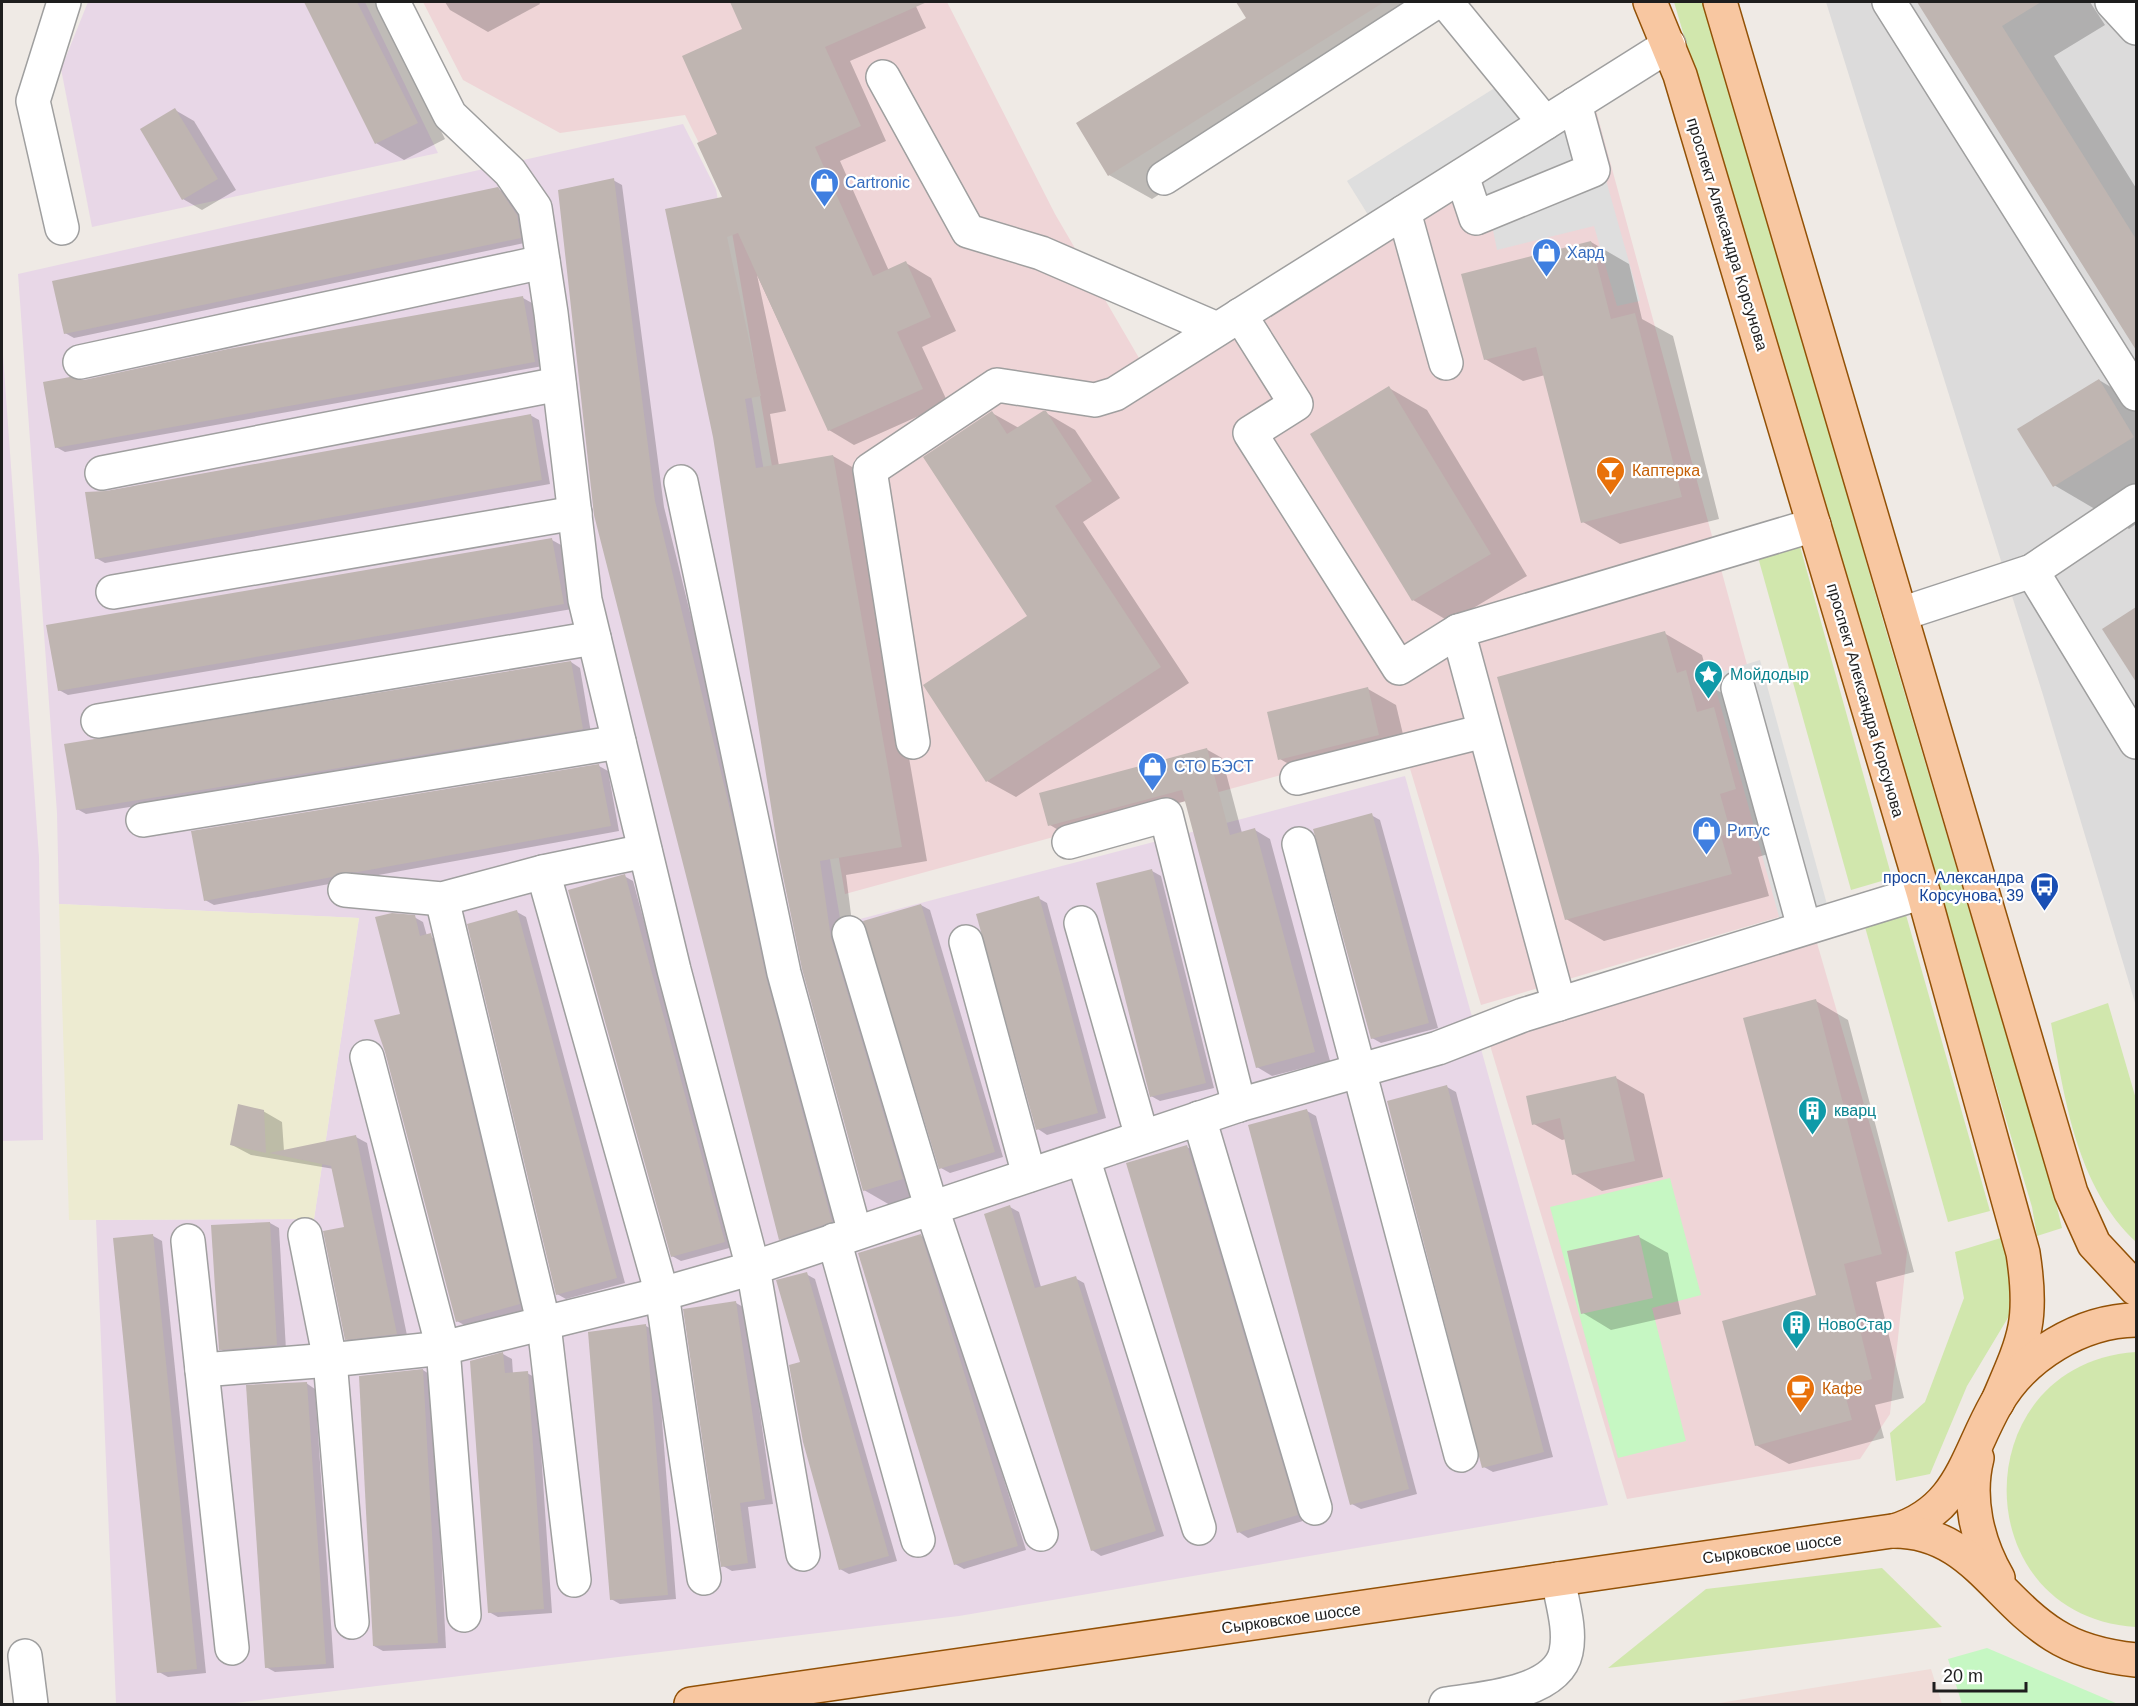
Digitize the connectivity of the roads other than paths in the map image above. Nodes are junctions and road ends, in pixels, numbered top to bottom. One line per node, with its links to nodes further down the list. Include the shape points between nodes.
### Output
1 (64, 2): 17 (street, via 33,101)
2 (393, 2): 18 (street, via 450,115 510,172 535,208)
3 (1436, 2): 15 (street)
4 (1446, 2): 13 (street)
5 (1650, 2): 10 (main road, проспект Александра Корсунова)
6 (1720, 2): 31 (main road)
7 (1889, 2): 23 (street)
8 (2112, 2): 9 (street)
9 (2136, 28)
10 (1669, 45): 12 (street); 28 (main road, проспект Александра Корсунова)
11 (884, 77): 19 (street, via 968,231)
12 (1575, 104): 13 (street); 14 (street, via 1593,170 1476,218)
13 (1545, 123): 14 (street)
14 (1462, 176): 16 (street)
15 (1164, 178)
16 (1404, 212): 19 (street); 21 (street)
17 (62, 228)
18 (543, 262): 20 (street); 22 (street)
19 (1228, 322): 32 (street, via 1296,404 1250,433 1399,668); 38 (street, via 1115,394 1095,400 997,386 870,470)
20 (80, 362)
21 (1446, 363)
22 (559, 384): 24 (street); 27 (street)
23 (2136, 394)
24 (102, 472)
25 (681, 482): 63 (street, via 784,973)
26 (2135, 504): 29 (street)
27 (574, 513): 30 (street); 33 (street)
28 (1814, 525): 32 (street); 47 (main road, проспект Александра Корсунова)
29 (2032, 571): 31 (street); 39 (street)
30 (113, 592)
31 (1901, 614): 66 (main road, via 2071,1193 2094,1244)
32 (1458, 631): 36 (street)
33 (594, 638): 35 (street); 37 (street)
34 (1738, 688): 50 (street)
35 (98, 721)
36 (1484, 731): 40 (street); 53 (street)
37 (619, 742): 41 (street); 44 (street)
38 (913, 742)
39 (2136, 742)
40 (1297, 778)
41 (143, 820)
42 (1068, 842): 56 (street, via 1166,815)
43 (1299, 844): 55 (street)
44 (645, 851): 45 (street); 65 (street)
45 (543, 872): 48 (street); 67 (street)
46 (345, 890): 48 (street)
47 (1923, 892): 50 (street); 73 (main road, проспект Александра Корсунова, via 2013,1213 2029,1292 2024,1342)
48 (442, 899): 69 (street)
49 (1081, 923): 58 (street)
50 (1804, 927): 53 (street)
51 (849, 933): 61 (street)
52 (966, 942): 60 (street)
53 (1559, 1004): 55 (street)
54 (367, 1057): 70 (street)
55 (1358, 1072): 56 (street); 75 (street)
56 (1239, 1105): 57 (street)
57 (1199, 1118): 58 (street); 76 (street)
58 (1142, 1137): 59 (street)
59 (1083, 1158): 60 (street); 77 (street)
60 (1029, 1175): 61 (street)
61 (931, 1206): 63 (street); 79 (street)
62 (305, 1235): 71 (street)
63 (845, 1237): 65 (street); 80 (street)
64 (188, 1241): 72 (street)
65 (753, 1268): 67 (street); 81 (street)
66 (2136, 1289)
67 (662, 1294): 69 (street); 82 (street)
68 (2136, 1320): 73 (main road, via 2100,1325 2069,1337 2032,1362)
69 (544, 1325): 70 (street); 84 (street)
70 (443, 1348): 71 (street); 85 (street)
71 (330, 1360): 72 (street); 87 (street)
72 (202, 1370): 88 (street)
73 (1997, 1403): 74 (main road)
74 (1982, 1435): 78 (main road, via 1959,1480 1937,1509); 86 (main road, via 1974,1468 1973,1501 1978,1533 2007,1593)
75 (1461, 1455)
76 (1315, 1508)
77 (1199, 1528)
78 (1892, 1531): 83 (main road, Сырковское шоссе); 86 (main road, via 1910,1531 1944,1540 1972,1561)
79 (1041, 1534)
80 (918, 1540)
81 (803, 1554)
82 (704, 1578)
83 (1558, 1579): 92 (main road, Сырковское шоссе); 93 (street, via 1568,1636 1566,1654 1554,1672 1536,1685 1514,1693)
84 (574, 1580)
85 (464, 1615)
86 (2030, 1617): 90 (main road, via 2081,1649)
87 (352, 1622)
88 (231, 1648)
89 (25, 1656): 91 (street)
90 (2136, 1660)
91 (31, 1704)
92 (691, 1704)
93 (1446, 1704)

